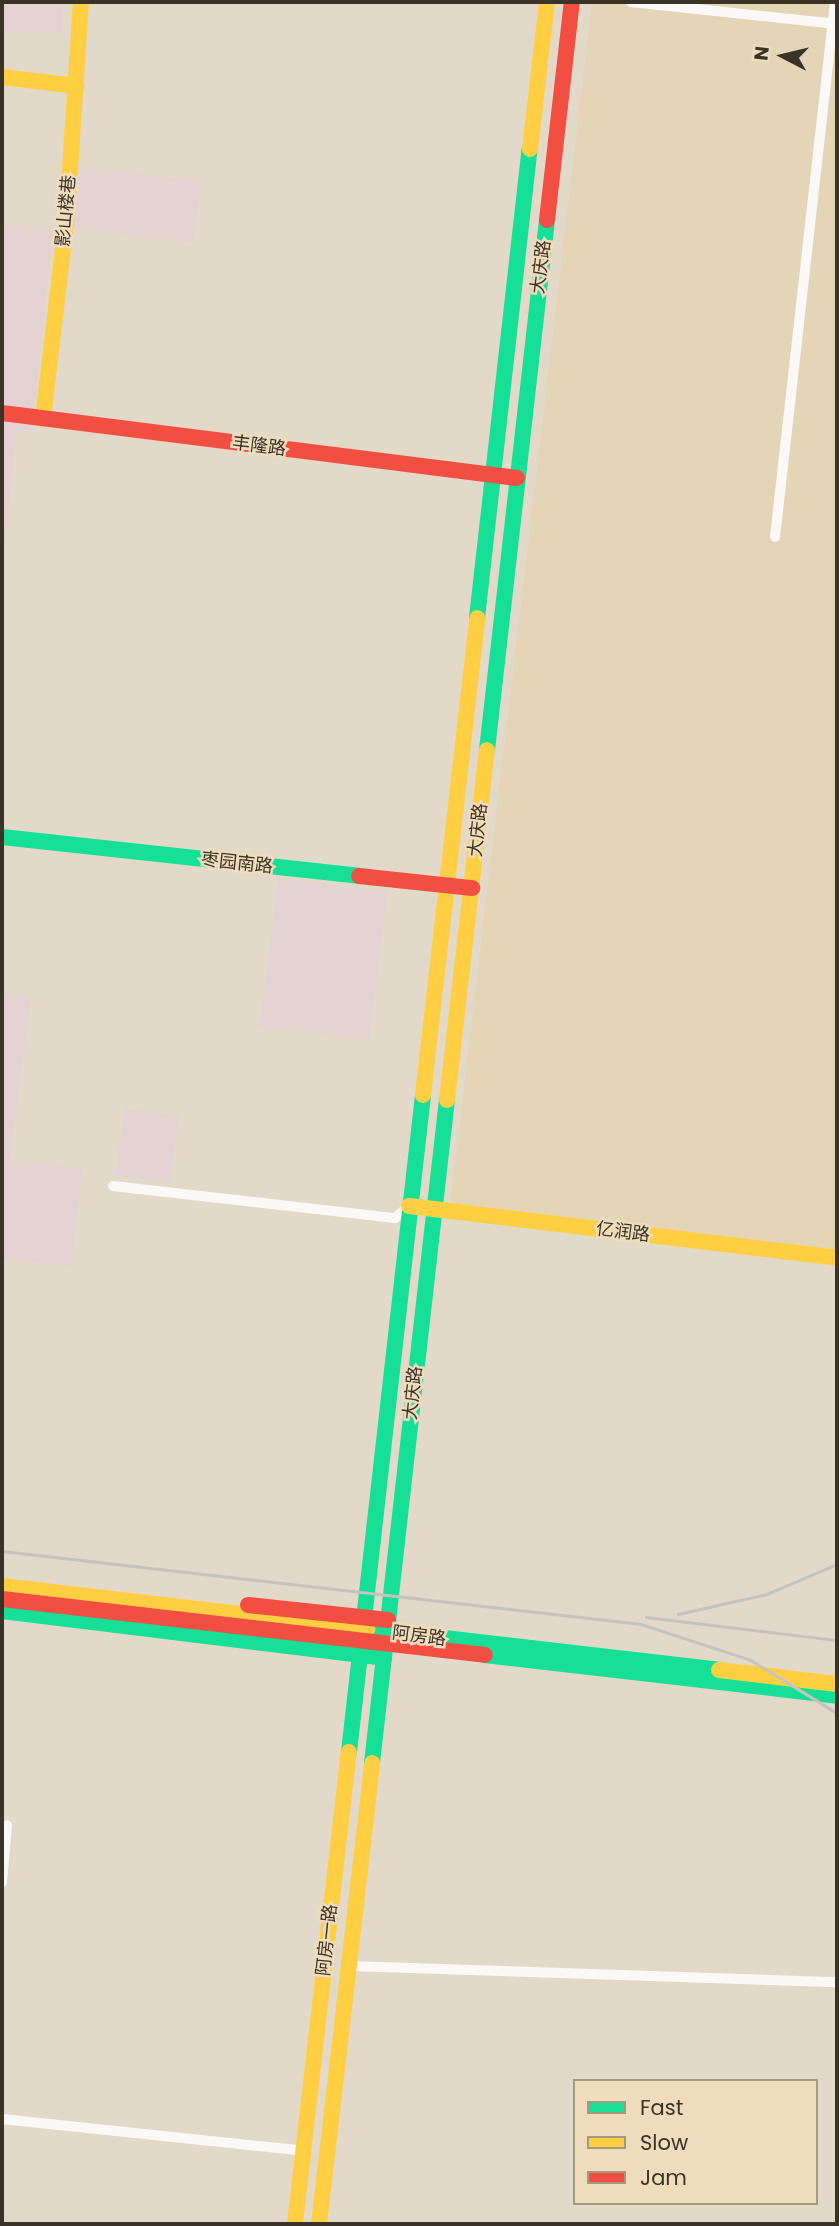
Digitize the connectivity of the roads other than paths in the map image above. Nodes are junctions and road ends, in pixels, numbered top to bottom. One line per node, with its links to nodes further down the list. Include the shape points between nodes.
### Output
1 (81, 2): 8 (main road, 影山楼巷)
2 (547, 2): 11 (main road, 大庆路)
3 (572, 2): 12 (main road, 大庆路)
4 (631, 2): 6 (street)
5 (835, 2): 6 (street)
6 (835, 24): 13 (street)
7 (2, 77): 8 (main road)
8 (76, 86): 10 (main road, 影山楼巷, via 67,216)
9 (2, 413): 10 (main road, 丰隆路)
10 (43, 418): 11 (main road, 丰隆路)
11 (491, 475): 12 (main road, 丰隆路); 15 (main road, 大庆路)
12 (517, 478): 16 (main road, 大庆路)
13 (775, 537)
14 (2, 837): 15 (main road, 枣园南路)
15 (446, 885): 16 (main road, 枣园南路); 18 (main road, 大庆路)
16 (472, 888): 19 (main road, 大庆路)
17 (113, 1186): 18 (street, via 395,1219)
18 (409, 1206): 19 (main road, 亿润路); 25 (main road, 大庆路)
19 (433, 1209): 20 (main road, 亿润路); 26 (main road, 大庆路)
20 (837, 1258)
21 (2, 1577): 25 (main road, 阿房路)
22 (2, 1586): 29 (main road, 阿房路)
23 (2, 1599): 30 (main road, 阿房路)
24 (2, 1611): 27 (main road, 阿房路)
25 (364, 1618): 26 (main road, 阿房路); 27 (main road, 大庆路)
26 (388, 1620): 28 (main road, 大庆路)
27 (360, 1655): 28 (main road, 阿房路); 35 (main road, 阿房一路)
28 (384, 1658): 33 (main road, 阿房一路)
29 (837, 1684)
30 (837, 1696)
31 (7, 1825): 32 (street)
32 (2, 1882)
33 (349, 1966): 34 (street); 36 (main road, 阿房一路)
34 (837, 1982)
35 (314, 2060): 36 (main road); 37 (main road, 阿房一路)
36 (338, 2063): 38 (main road, 阿房一路)
37 (309, 2100): 38 (main road); 40 (main road, 阿房一路)
38 (333, 2102): 42 (main road, 阿房一路)
39 (2, 2119): 40 (street)
40 (304, 2151): 41 (main road, 阿房一路)
41 (295, 2224)
42 (319, 2224)

